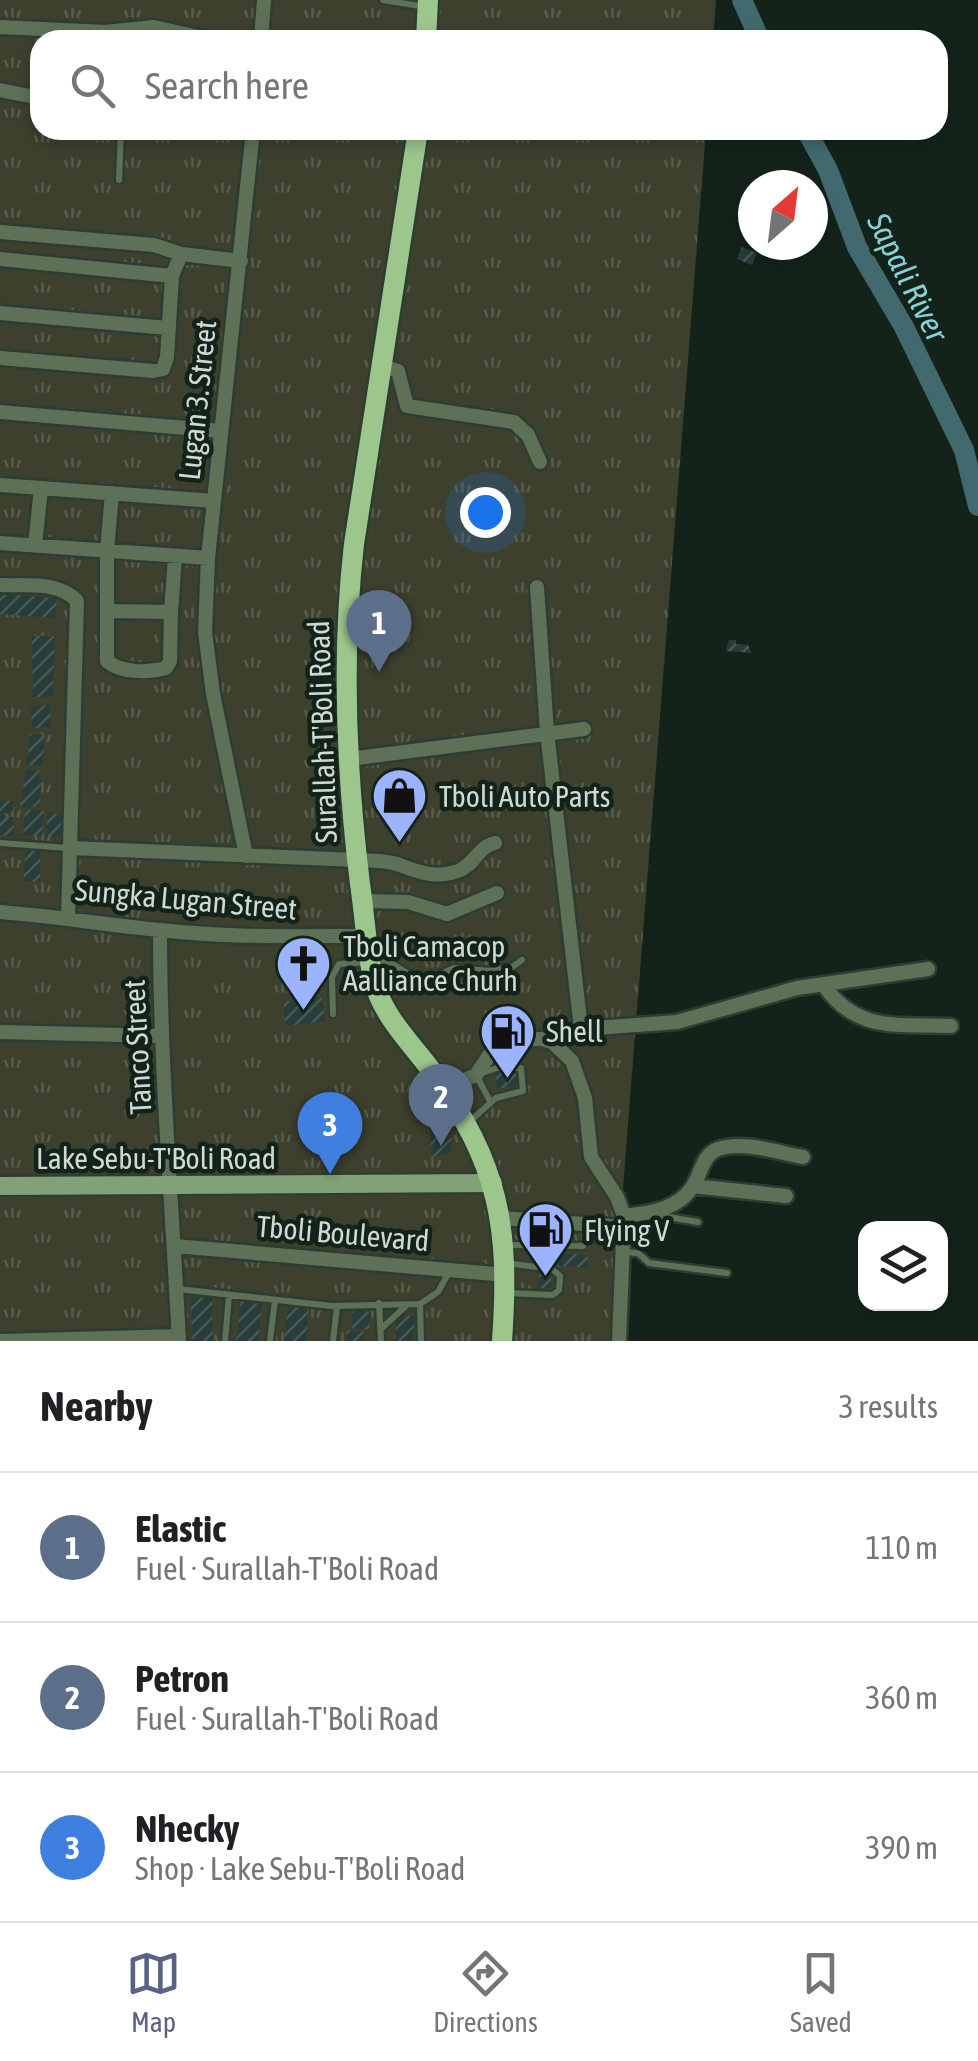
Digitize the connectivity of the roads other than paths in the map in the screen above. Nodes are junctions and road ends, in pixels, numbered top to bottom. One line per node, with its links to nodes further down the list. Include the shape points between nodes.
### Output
1 (264, 0): 8 (street)
2 (382, 0): 3 (lane)
3 (428, 3): 9 (main road)
4 (0, 27): 5 (street)
5 (63, 30)
6 (121, 30): 7 (street)
7 (171, 30)
8 (262, 30)
9 (427, 30)
10 (0, 90): 11 (street)
11 (30, 96)
12 (121, 140): 15 (lane)
13 (252, 140): 19 (street, Lugan 3. Street)
14 (416, 140): 24 (main road, Surallah-T'Boli Road)
15 (119, 180)
16 (0, 232): 17 (street, via 154,245)
17 (181, 254): 19 (street); 20 (street)
18 (0, 260): 20 (street)
19 (242, 261): 26 (street, Lugan 3. Street)
20 (172, 276): 22 (street)
21 (0, 313): 22 (street)
22 (167, 328): 23 (street, via 167,362 159,370)
23 (0, 358)
24 (381, 365): 27 (street, via 398,371 407,406 514,422 528,434); 43 (main road, Surallah-T'Boli Road, via 347,604)
25 (0, 412): 26 (street)
26 (221, 431): 31 (street, Lugan 3. Street)
27 (540, 462)
28 (0, 485): 29 (street)
29 (41, 488): 30 (street); 33 (street)
30 (112, 493): 31 (street); 34 (street)
31 (214, 501): 36 (street, Lugan 3. Street)
32 (0, 544): 33 (street)
33 (35, 546): 34 (street)
34 (107, 551): 35 (street); 39 (street)
35 (175, 556): 36 (street); 40 (street)
36 (208, 558): 47 (street, Lugan 3. Street, via 210,676)
37 (0, 585): 46 (street, via 52,587 77,600)
38 (536, 587): 42 (street)
39 (107, 611): 40 (street); 40 (street, via 107,661 119,669 157,671 170,661)
40 (171, 612)
41 (584, 728): 42 (street)
42 (547, 732): 43 (street); 61 (street)
43 (349, 759): 48 (main road, Surallah-T'Boli Road)
44 (494, 842): 48 (street, via 467,867 436,875)
45 (0, 843): 46 (lane)
46 (72, 848): 47 (street); 52 (street)
47 (246, 856): 48 (street)
48 (358, 860): 50 (main road, Surallah-T'Boli Road)
49 (498, 893): 50 (street, via 448,914 408,902)
50 (363, 902): 54 (main road, Surallah-T'Boli Road)
51 (0, 912): 52 (street, Sungka Lugan Street)
52 (68, 917): 53 (street, Sungka Lugan Street)
53 (160, 930): 54 (street, Sungka Lugan Street); 63 (street, Tanco Street)
54 (367, 936): 56 (main road, Surallah-T'Boli Road)
55 (522, 960): 56 (lane, via 491,971 454,968 431,978 394,962)
56 (371, 962): 59 (lane, via 339,964 332,971); 66 (main road, Surallah-T'Boli Road, via 383,1005)
57 (928, 970): 58 (street)
58 (823, 984): 60 (street, via 860,1019); 61 (street, via 677,1022)
59 (333, 1014)
60 (952, 1026)
61 (581, 1029): 64 (street)
62 (0, 1032): 63 (street)
63 (160, 1036): 71 (street, Tanco Street)
64 (552, 1042): 65 (street, via 508,1042); 77 (street, via 572,1060 588,1112 591,1157 617,1197)
65 (476, 1075): 66 (street); 67 (lane); 67 (lane, via 497,1068 524,1072 523,1091)
66 (444, 1090): 68 (main road, Surallah-T'Boli Road)
67 (490, 1101): 68 (lane)
68 (466, 1125): 70 (main road, Surallah-T'Boli Road)
69 (803, 1157): 73 (street, via 714,1150)
70 (493, 1183): 71 (main road, Lake Sebu-T'Boli Road); 76 (main road, Surallah-T'Boli Road)
71 (172, 1185): 72 (main road, Lake Sebu-T'Boli Road); 79 (street, Tanco Street)
72 (0, 1186)
73 (693, 1186): 74 (street); 75 (street, via 678,1202)
74 (786, 1196)
75 (650, 1213): 77 (street); 78 (lane)
76 (500, 1218): 77 (street); 82 (main road, Surallah-T'Boli Road)
77 (624, 1222): 81 (street)
78 (698, 1222)
79 (175, 1246): 83 (street, Tboli Boulevard); 85 (street, Tanco Street)
80 (583, 1246): 82 (lane)
81 (623, 1252): 84 (lane, via 638,1253 649,1264); 102 (street)
82 (505, 1269): 82 (lane, via 553,1296 560,1286 556,1270); 83 (street, Tboli Boulevard); 101 (main road, Surallah-T'Boli Road)
83 (450, 1270): 90 (lane, via 438,1292)
84 (727, 1273)
85 (177, 1289): 86 (lane); 93 (street, Tanco Street)
86 (229, 1295): 87 (lane); 96 (lane)
87 (275, 1300): 91 (lane); 97 (lane)
88 (379, 1303): 89 (lane); 91 (lane); 92 (lane)
89 (408, 1304): 90 (lane); 92 (lane)
90 (420, 1304): 100 (lane)
91 (336, 1306): 98 (lane)
92 (382, 1328): 99 (lane)
93 (179, 1339): 95 (street)
94 (0, 1340): 95 (street)
95 (8, 1341)
96 (225, 1341)
97 (270, 1341)
98 (333, 1341)
99 (381, 1341)
100 (420, 1341)
101 (502, 1341)
102 (619, 1341)

